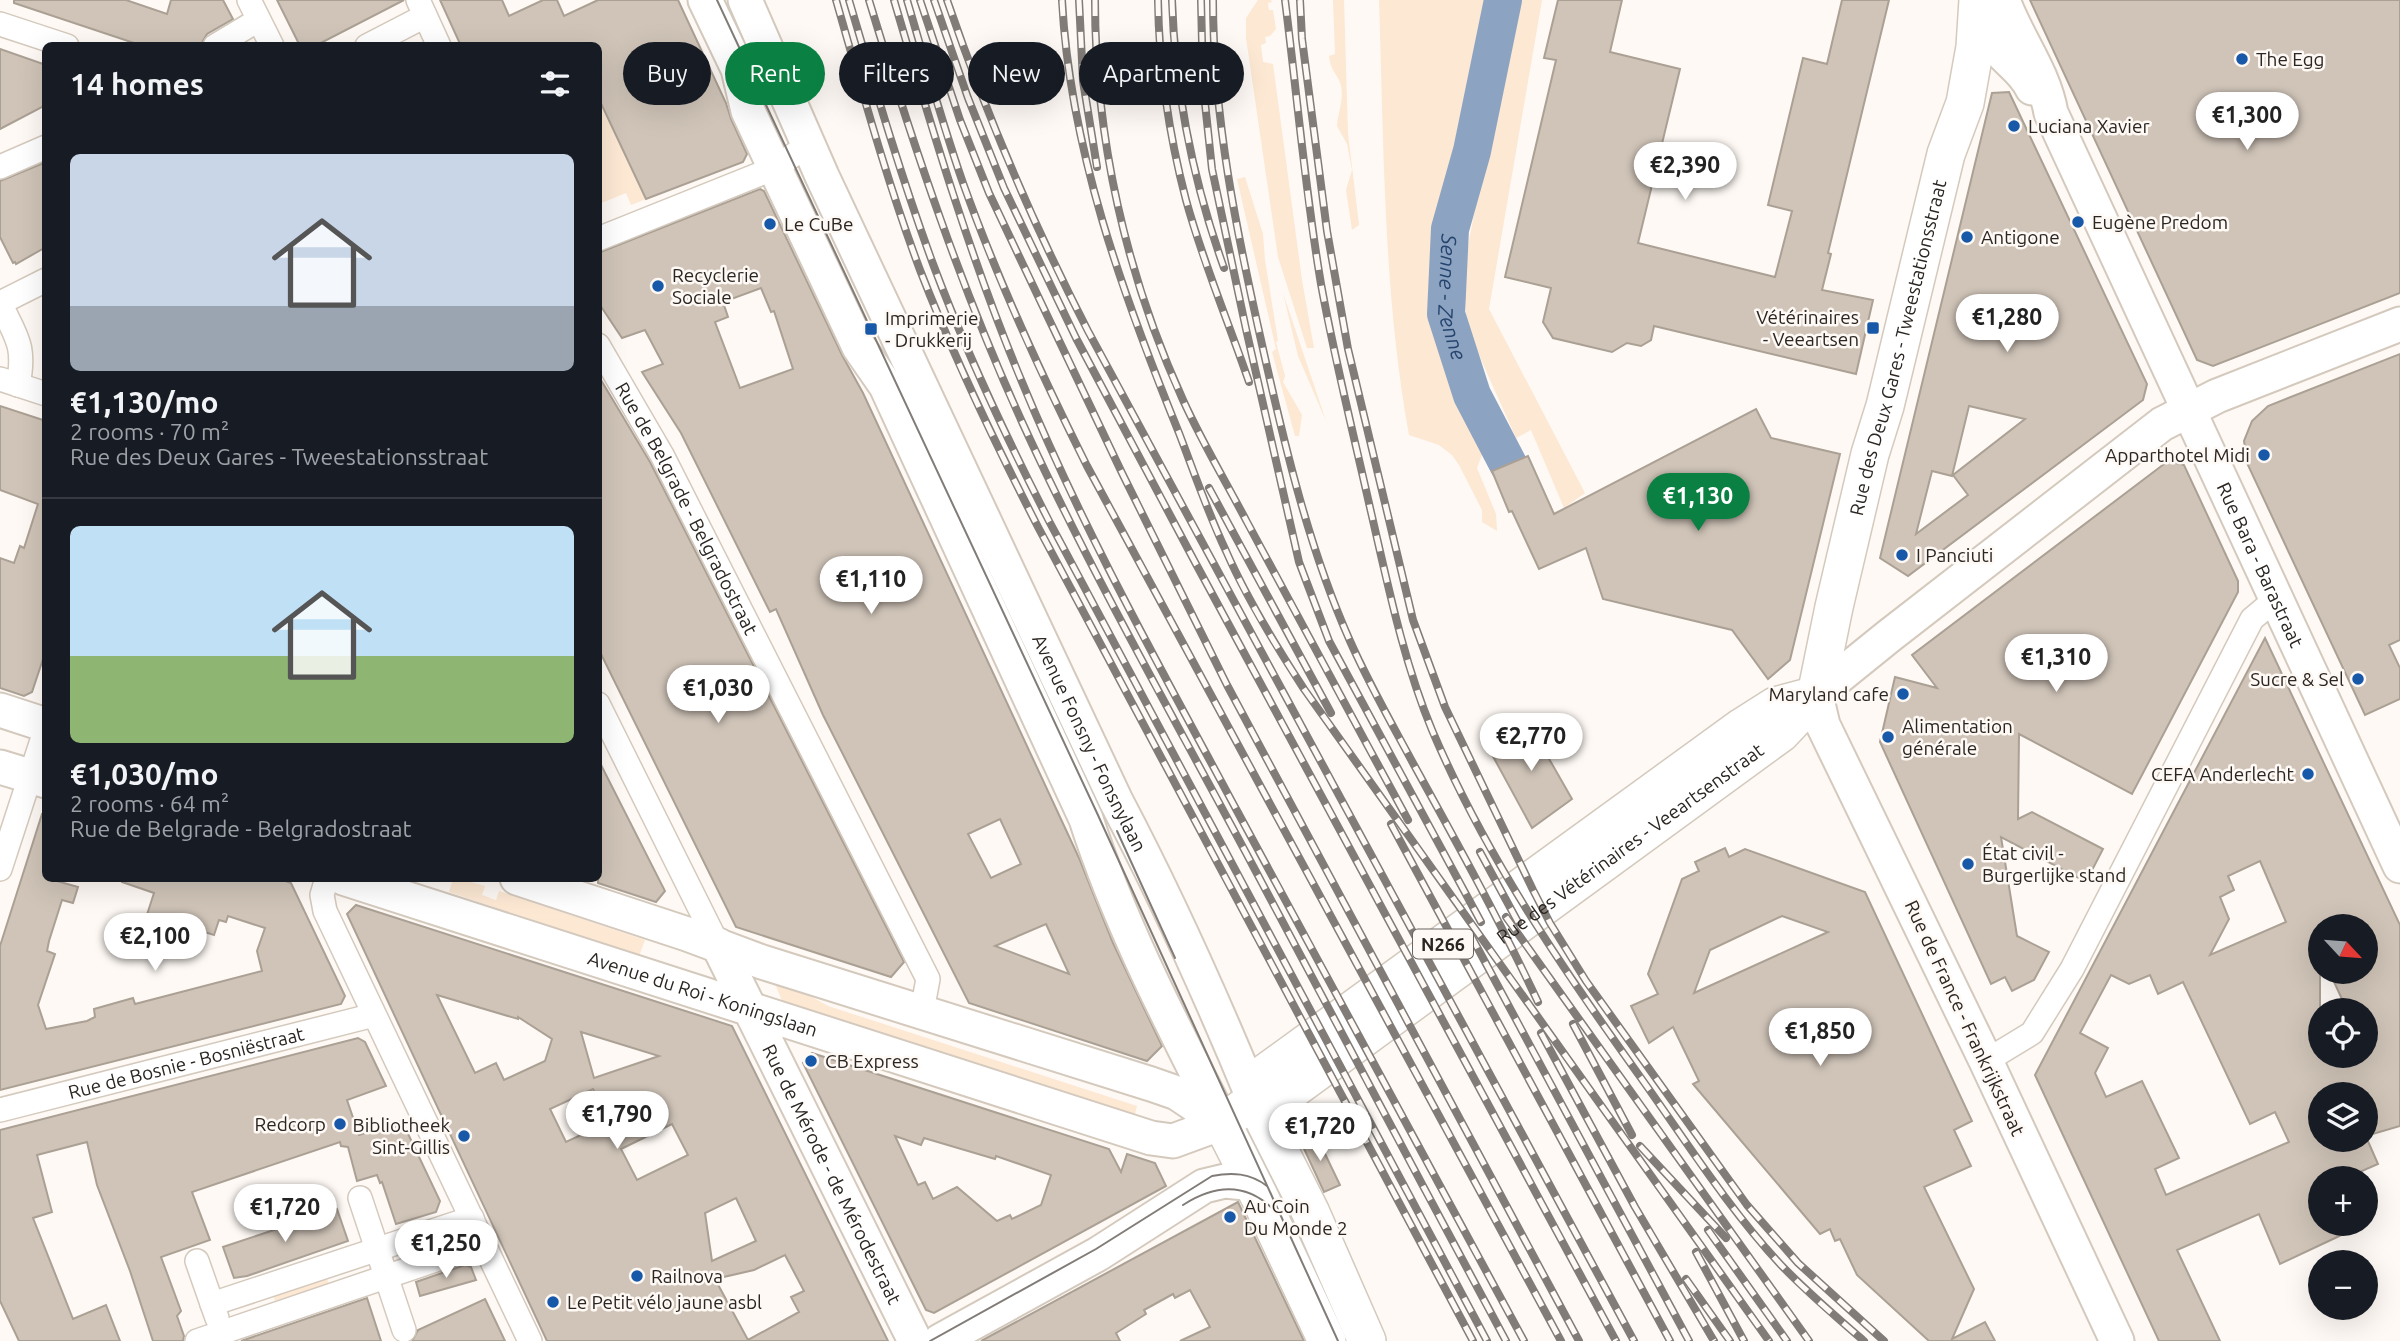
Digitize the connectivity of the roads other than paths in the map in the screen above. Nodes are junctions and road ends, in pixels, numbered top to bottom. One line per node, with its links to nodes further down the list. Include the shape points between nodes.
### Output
1 (249, 0): 11 (street)
2 (705, 0): 18 (main road, Avenue Fonsny - Fonsnylaan)
3 (745, 0): 15 (main road, Avenue Fonsny - Fonsnylaan)
4 (1978, 0): 14 (main road, Rue Bara - Barastraat, via 1989,35 2027,77 2038,100); 28 (main road, Rue des Deux Gares - Tweestationsstraat, via 1968,93 1946,154 1870,454)
5 (2003, 0): 14 (main road, Rue Bara - Barastraat, via 2047,93)
6 (422, 8): 12 (street); 13 (street)
7 (0, 24): 9 (street)
8 (250, 25): 10 (street)
9 (55, 42)
10 (222, 42)
11 (270, 42)
12 (374, 42)
13 (437, 42)
14 (2051, 113): 26 (main road, Rue Bara - Barastraat)
15 (809, 144): 18 (street); 44 (main road, Avenue Fonsny - Fonsnylaan, via 1147,860)
16 (42, 149): 17 (street)
17 (0, 167)
18 (775, 168): 19 (street); 46 (main road, Avenue Fonsny - Fonsnylaan, via 859,347 886,386 1086,819 1104,875 1180,1042)
19 (602, 237)
20 (42, 282): 21 (street)
21 (0, 303): 24 (street, via 22,349 22,367)
22 (2400, 324): 26 (main road, Rue des Vétérinaires - Veeartsenstraat)
23 (602, 352): 41 (street, Rue de Belgrade - Belgradostraat, via 662,455 928,979)
24 (9, 382): 25 (street)
25 (42, 393)
26 (2189, 410): 27 (main road, Rue Bara - Barastraat); 28 (main road, Rue des Vétérinaires - Veeartsenstraat, via 2156,429)
27 (2277, 598): 34 (main road, Rue Bara - Barastraat); 43 (street, via 2252,619 2072,969 2032,1033)
28 (1816, 695): 43 (main road, Rue de France - Frankrijkstraat, via 1823,725); 44 (main road, Rue des Vétérinaires - Veeartsenstraat / N266, via 1781,733 1277,1101)
29 (0, 710): 31 (main road)
30 (602, 712): 39 (street, Rue de Mérode - de Mérodestraat)
31 (42, 726)
32 (42, 736): 33 (street)
33 (25, 775): 35 (street)
34 (2400, 866)
35 (0, 869)
36 (326, 882): 42 (street, via 325,911)
37 (356, 882): 40 (main road, Avenue du Roi - Koningslaan)
38 (529, 882): 39 (main road)
39 (718, 945): 40 (main road, Rue de Mérode - de Mérodestraat); 41 (main road)
40 (750, 1008): 46 (main road, Avenue du Roi - Koningslaan, via 1151,1138 1173,1142); 59 (main road, Rue de Mérode - de Mérodestraat)
41 (922, 1012): 46 (main road, via 1177,1093)
42 (374, 1015): 45 (street, Rue de Bosnie - Bosniëstraat); 49 (street)
43 (1986, 1061): 63 (main road, Rue de France - Frankrijkstraat)
44 (1254, 1100): 46 (main road, Avenue du Roi - Koningslaan); 62 (main road, Avenue Fonsny - Fonsnylaan, via 1310,1211)
45 (0, 1110)
46 (1222, 1123): 47 (main road, Avenue Fonsny - Fonsnylaan)
47 (1255, 1187): 60 (main road, via 1225,1181 1204,1186 1098,1254); 61 (main road, Avenue Fonsny - Fonsnylaan)
48 (359, 1198): 50 (street)
49 (472, 1217): 50 (street); 58 (street)
50 (376, 1250): 53 (street); 54 (street)
51 (465, 1250): 53 (street)
52 (197, 1261): 54 (street)
53 (386, 1277): 55 (street); 56 (street)
54 (212, 1304): 56 (street)
55 (404, 1329)
56 (223, 1337): 57 (street)
57 (197, 1341)
58 (530, 1341)
59 (915, 1341)
60 (940, 1341)
61 (1327, 1341)
62 (1367, 1341)
63 (2117, 1341)

